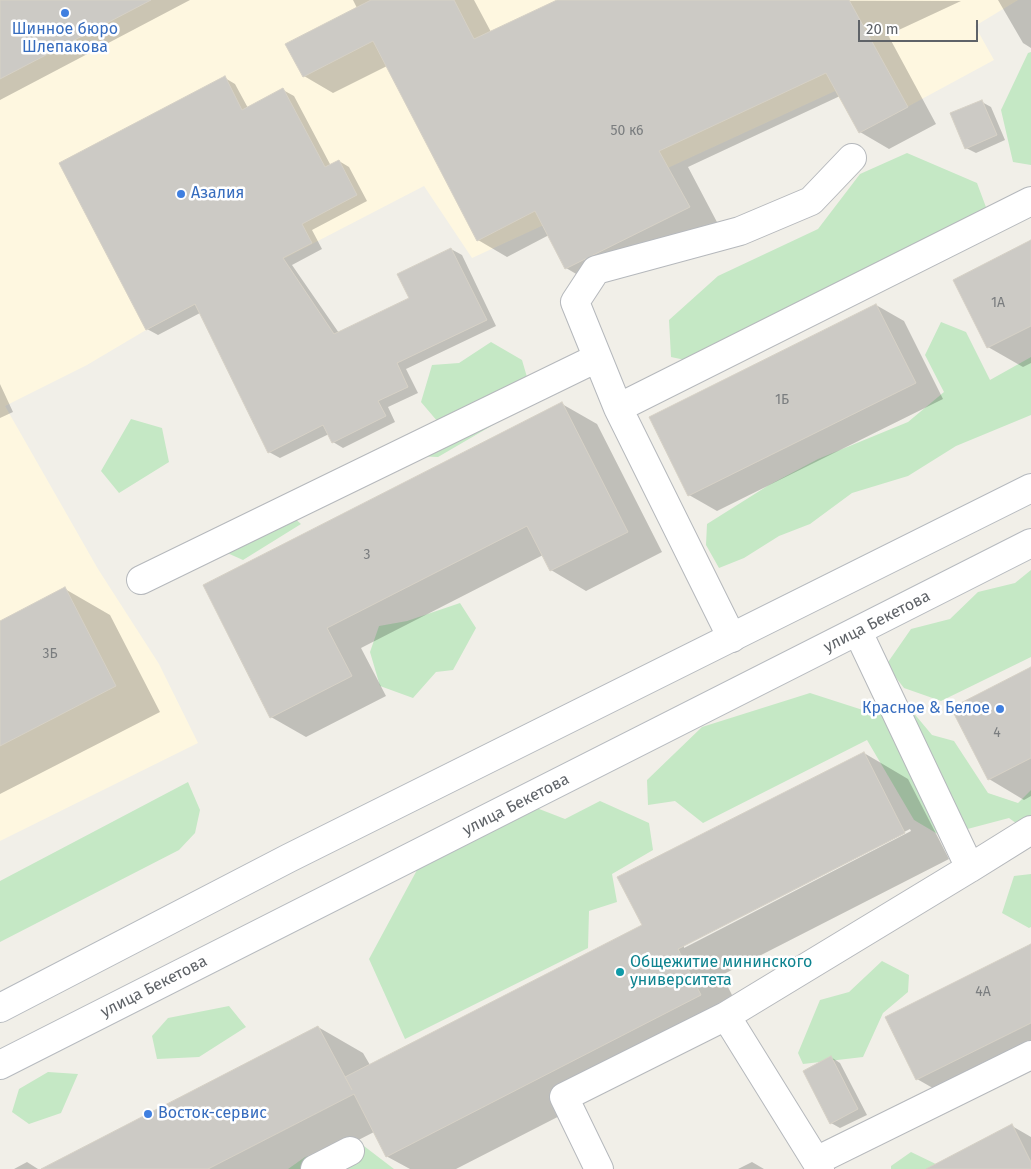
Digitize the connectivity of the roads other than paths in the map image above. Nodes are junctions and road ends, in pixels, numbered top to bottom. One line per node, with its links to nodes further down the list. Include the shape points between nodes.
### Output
1 (852, 158): 3 (street, via 811,201 740,230 596,270 575,302)
2 (1031, 201): 4 (street)
3 (597, 358): 4 (street); 7 (street)
4 (618, 408): 9 (street)
5 (1031, 488): 9 (street)
6 (1031, 543): 8 (street, улица Бекетова)
7 (141, 580)
8 (858, 632): 11 (street); 15 (street, улица Бекетова)
9 (732, 638): 12 (street, via 289,858)
10 (1031, 830): 11 (street)
11 (970, 868): 13 (street)
12 (0, 1008)
13 (726, 1016): 17 (street); 19 (street, via 564,1097)
14 (1031, 1055): 17 (street)
15 (0, 1065)
16 (350, 1151): 18 (street)
17 (818, 1165)
18 (315, 1169)
19 (599, 1169)

